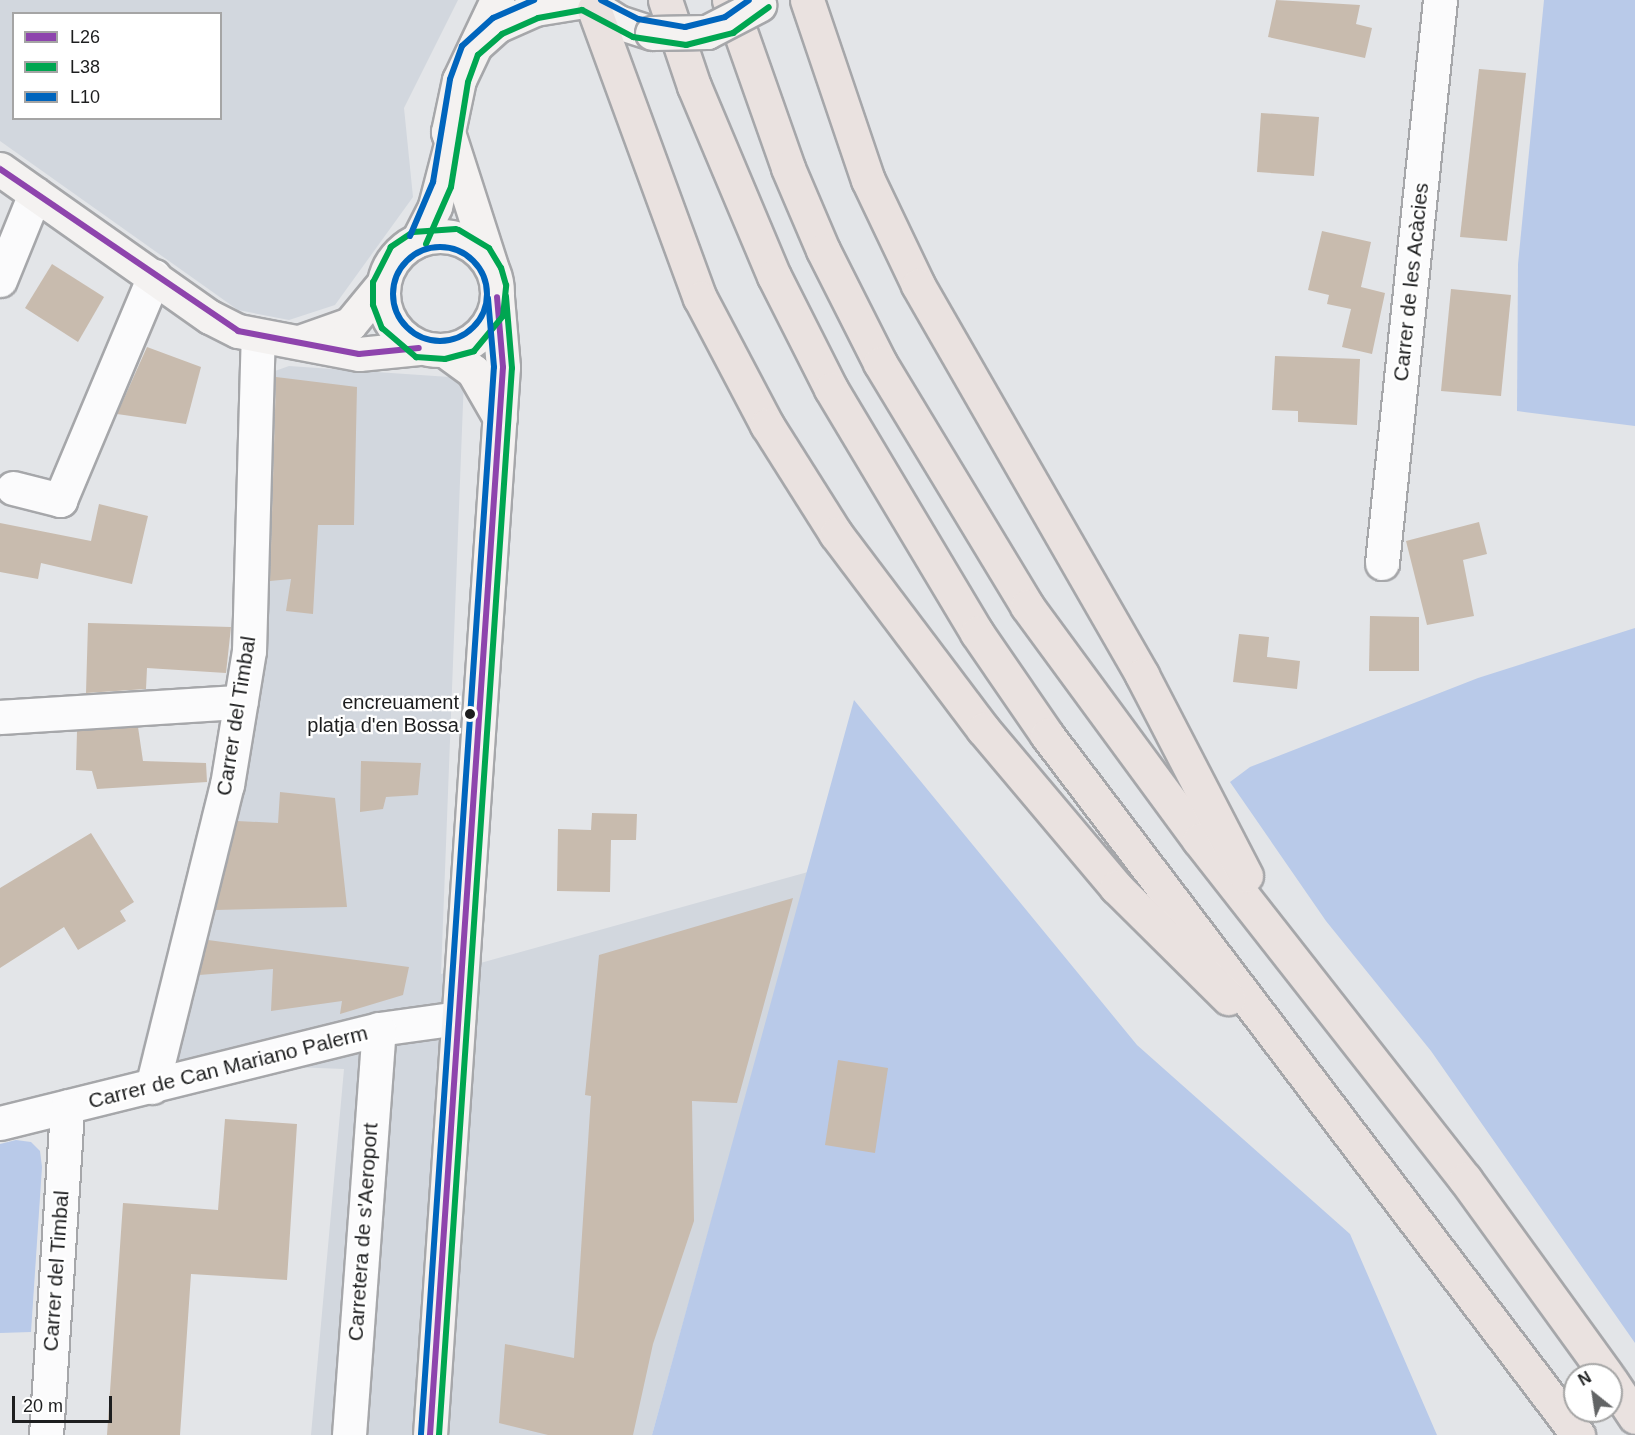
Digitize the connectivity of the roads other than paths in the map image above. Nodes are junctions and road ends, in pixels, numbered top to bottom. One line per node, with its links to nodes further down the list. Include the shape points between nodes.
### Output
1 (497, 0): 7 (main road)
2 (665, 0): 27 (highway, via 694,86 774,276 914,531 1047,735)
3 (807, 0): 24 (highway, via 868,180 918,285 1142,675)
4 (1440, 0): 21 (street, Carrer de les Acàcies)
5 (751, 2): 6 (main road, bridge, via 707,32 652,33); 24 (highway, via 788,168 880,363 1027,606)
6 (587, 3): 7 (main road, via 514,18); 27 (highway, via 700,298 766,425 837,534 1055,817 1205,978)
7 (470, 50): 8 (main road, via 451,106)
8 (450, 148): 11 (main road, via 435,206); 14 (main road)
9 (0, 169): 10 (main road)
10 (35, 194): 12 (main road); 13 (street)
11 (418, 240): 14 (main road, via 455,238 483,255); 15 (main road, via 398,253)
12 (153, 276): 16 (main road, via 210,317); 20 (street, via 60,500)
13 (0, 280)
14 (495, 284): 18 (main road, via 481,334); 19 (main road, via 503,367)
15 (382, 285): 17 (main road, via 350,324); 18 (main road, via 390,323)
16 (258, 337): 17 (main road); 22 (street, Carrer del Timbal, via 249,640)
17 (299, 342): 18 (main road, via 359,354)
18 (431, 349): 19 (main road, via 473,370)
19 (500, 418): 25 (main road)
20 (13, 488)
21 (1382, 563)
22 (241, 702): 23 (street); 28 (street, Carrer del Timbal, via 227,785)
23 (0, 717)
24 (1280, 942): 31 (highway, via 1465,1179)
25 (458, 1018): 26 (street, Carrer de Can Mariano Palerm); 36 (main road)
26 (379, 1029): 28 (street, Carrer de Can Mariano Palerm); 35 (street, Carretera de s'Aeroport)
27 (1293, 1056): 37 (highway)
28 (152, 1087): 29 (street, Carrer de Can Mariano Palerm)
29 (67, 1107): 30 (street, Carrer de Can Mariano Palerm); 34 (street, Carrer del Timbal)
30 (0, 1123)
31 (1598, 1363)
32 (1623, 1399): 33 (highway)
33 (1635, 1417)
34 (46, 1435)
35 (348, 1435)
36 (430, 1435)
37 (1578, 1435)

